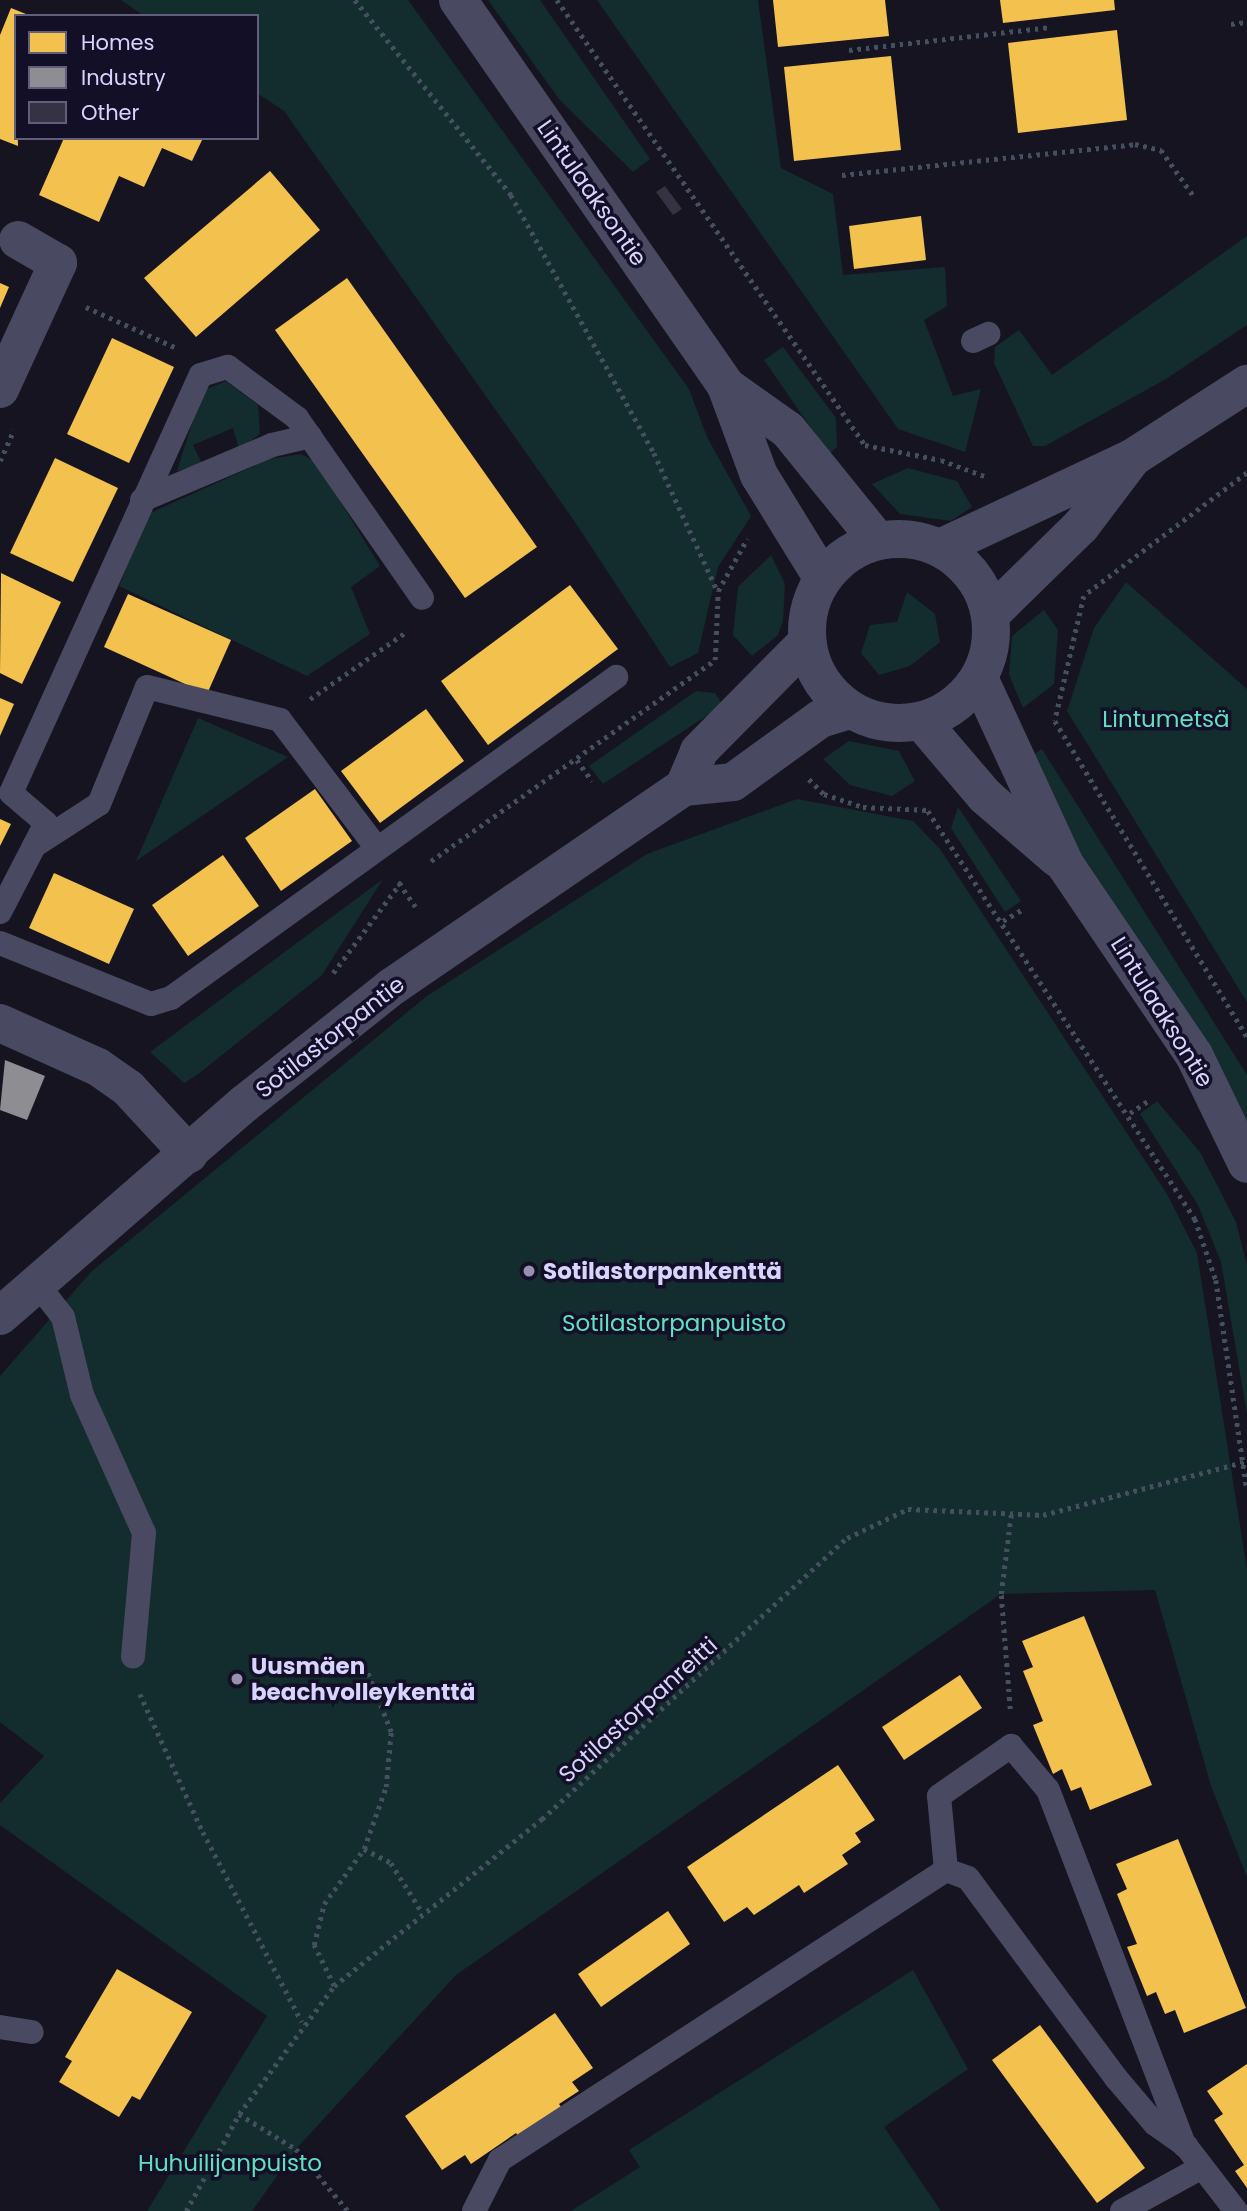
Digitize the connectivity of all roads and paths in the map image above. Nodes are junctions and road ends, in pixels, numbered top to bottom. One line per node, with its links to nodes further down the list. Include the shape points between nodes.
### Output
1 (355, 0): 25 (path, via 510,195 654,453)
2 (458, 0): 14 (street, Lintulaaksontie)
3 (557, 0): 19 (path, via 865,445 941,460)
4 (1247, 22): 5 (path)
5 (1231, 24)
6 (1051, 27): 7 (path)
7 (849, 50)
8 (842, 176): 9 (path, via 1135,144 1160,150)
9 (1193, 195)
10 (18, 240): 15 (street, via 58,263)
11 (73, 301): 12 (path, via 183,351)
12 (201, 375): 16 (lane, via 228,367 297,418); 20 (lane)
13 (1247, 384): 17 (street)
14 (726, 386): 22 (street, Lintulaaksontie, via 788,430); 24 (street, Lintulaaksontie, via 759,475)
15 (0, 390)
16 (310, 436): 20 (lane, via 272,445); 26 (lane)
17 (1132, 458): 23 (street); 27 (street, via 1081,526)
18 (1247, 473): 51 (path, via 1084,596 1055,721)
19 (995, 481)
20 (142, 500): 38 (lane, via 11,793 46,823)
21 (754, 531): 25 (path)
22 (878, 541): 23 (street); 24 (street, via 857,548)
23 (940, 548): 27 (street, via 973,575)
24 (823, 579): 28 (street, via 813,597)
25 (718, 591): 34 (path, via 715,660)
26 (422, 598): 32 (path, via 415,626)
27 (991, 614): 30 (street, via 988,658)
28 (807, 642): 31 (street, via 821,681); 37 (street, via 699,751)
29 (616, 677): 39 (lane)
30 (979, 678): 33 (street, via 955,706); 40 (street, Lintulaaksontie)
31 (849, 710): 33 (street, via 872,720); 37 (street, Sotilastorpantie, via 820,719 733,782)
32 (280, 720): 38 (lane, via 147,687 99,804); 39 (lane)
33 (922, 722): 40 (street, Lintulaaksontie, via 985,796)
34 (577, 760): 36 (path); 41 (path)
35 (802, 772): 47 (path, via 824,794 863,807 928,811)
36 (592, 781)
37 (684, 787): 54 (street, Sotilastorpantie, via 393,986)
38 (34, 846): 46 (lane)
39 (376, 847): 48 (lane, via 191,989 151,1004)
40 (1066, 866): 55 (street, Lintulaaksontie, via 1194,1055)
41 (421, 868)
42 (410, 875): 43 (path)
43 (399, 883): 44 (path); 49 (path)
44 (416, 907)
45 (1023, 909): 47 (path)
46 (0, 912)
47 (1003, 921): 53 (path)
48 (0, 943)
49 (325, 985)
50 (0, 1023): 54 (street, via 98,1067 128,1088)
51 (1247, 1037)
52 (1148, 1101): 53 (path)
53 (1130, 1113): 58 (path, via 1195,1219 1216,1280)
54 (189, 1154): 56 (street, Sotilastorpantie)
55 (1247, 1164)
56 (35, 1281): 57 (street, Sotilastorpantie); 61 (lane, via 63,1317 82,1395 144,1533)
57 (0, 1316)
58 (1245, 1461): 59 (path); 60 (path, Sotilastorpanreitti, via 1043,1515)
59 (1247, 1490)
60 (1011, 1515): 63 (path, via 1001,1594); 66 (path, Sotilastorpanreitti, via 908,1509 847,1538 542,1819)
61 (133, 1657): 68 (path, via 137,1687 203,1832)
62 (366, 1669): 64 (path, via 391,1732 386,1787)
63 (1011, 1746): 65 (lane, via 939,1796); 72 (lane, via 1048,1790)
64 (364, 1849): 66 (path, via 391,1863); 67 (path, via 324,1904 314,1945)
65 (946, 1870): 72 (lane, via 968,1878 1116,2078 1155,2124); 76 (lane, via 500,2160)
66 (422, 1912): 67 (path, Sotilastorpanreitti)
67 (334, 1986): 68 (path, Sotilastorpanreitti)
68 (302, 2022): 71 (path, Sotilastorpanreitti)
69 (0, 2027): 70 (lane)
70 (33, 2032)
71 (239, 2114): 74 (path, Sotilastorpanreitti); 75 (path, via 296,2149)
72 (1186, 2146): 73 (lane)
73 (1202, 2167): 77 (lane); 78 (lane)
74 (186, 2211)
75 (348, 2211)
76 (474, 2211)
77 (1122, 2211)
78 (1236, 2211)

